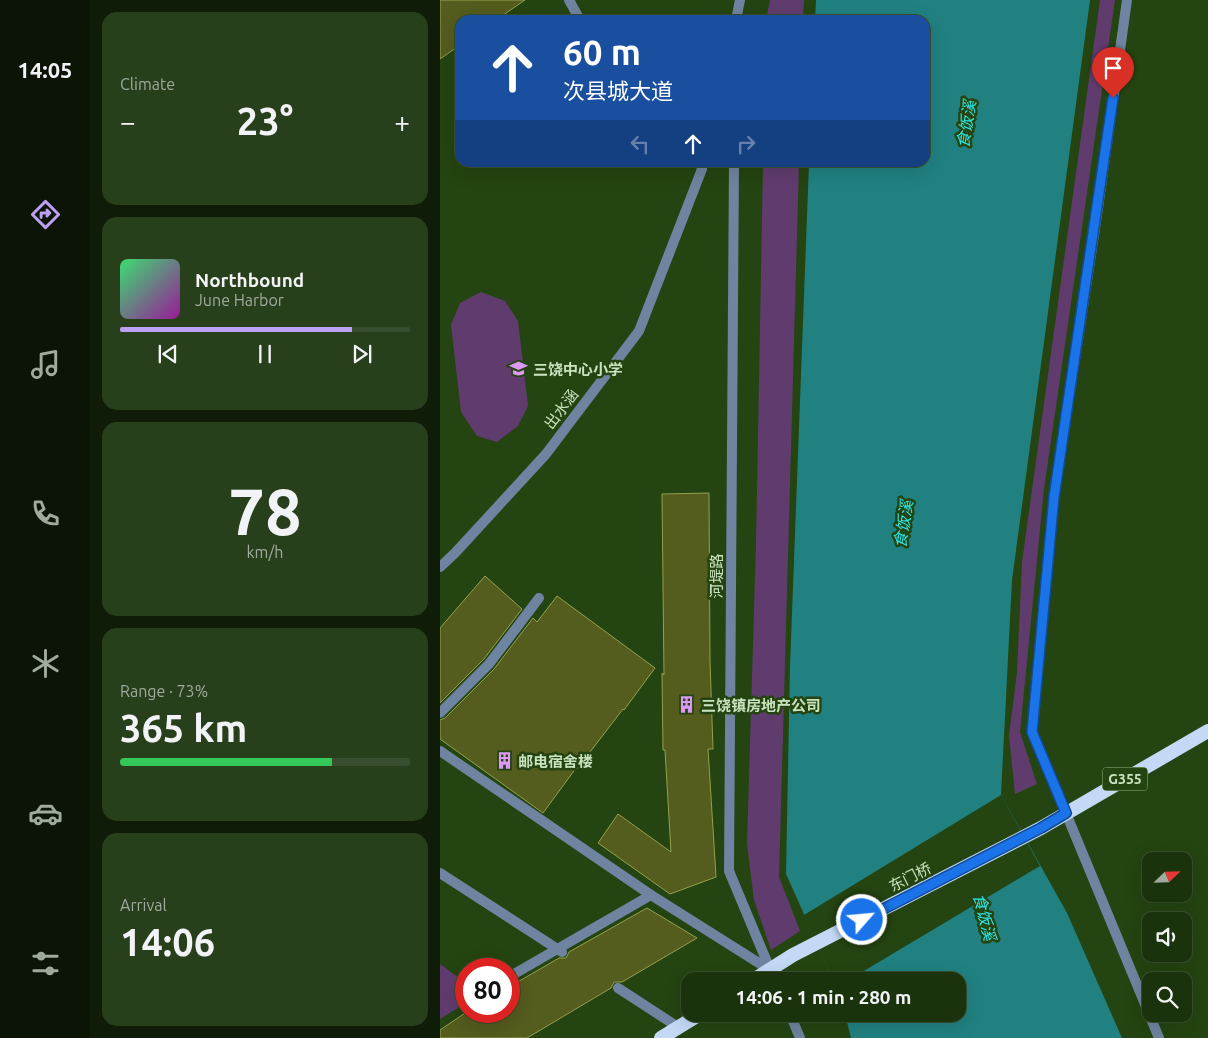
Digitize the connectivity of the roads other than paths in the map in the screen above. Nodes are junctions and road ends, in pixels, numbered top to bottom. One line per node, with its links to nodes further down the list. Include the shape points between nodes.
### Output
1 (569, 0): 4 (street)
2 (740, 0): 5 (street)
3 (1127, 0): 13 (street, via 1054,497 1032,732)
4 (577, 15)
5 (737, 15)
6 (701, 167): 8 (street, 出水涵, via 640,331 546,454)
7 (734, 167): 19 (street, 河堤路, via 729,871)
8 (440, 567)
9 (539, 598): 10 (street, via 489,664)
10 (440, 712)
11 (1208, 731): 13 (highway, G355)
12 (440, 751): 15 (street)
13 (1066, 813): 20 (highway, 东门桥 / G355, via 793,955); 27 (street)
14 (440, 873): 16 (street)
15 (651, 895): 16 (street); 18 (street)
16 (560, 951): 17 (street)
17 (520, 971)
18 (767, 972)
19 (771, 972)
20 (777, 972)
21 (618, 988): 24 (street)
22 (686, 1022): 24 (highway)
23 (793, 1022): 26 (street)
24 (678, 1027): 25 (highway)
25 (661, 1038)
26 (800, 1038)
27 (1159, 1038)

